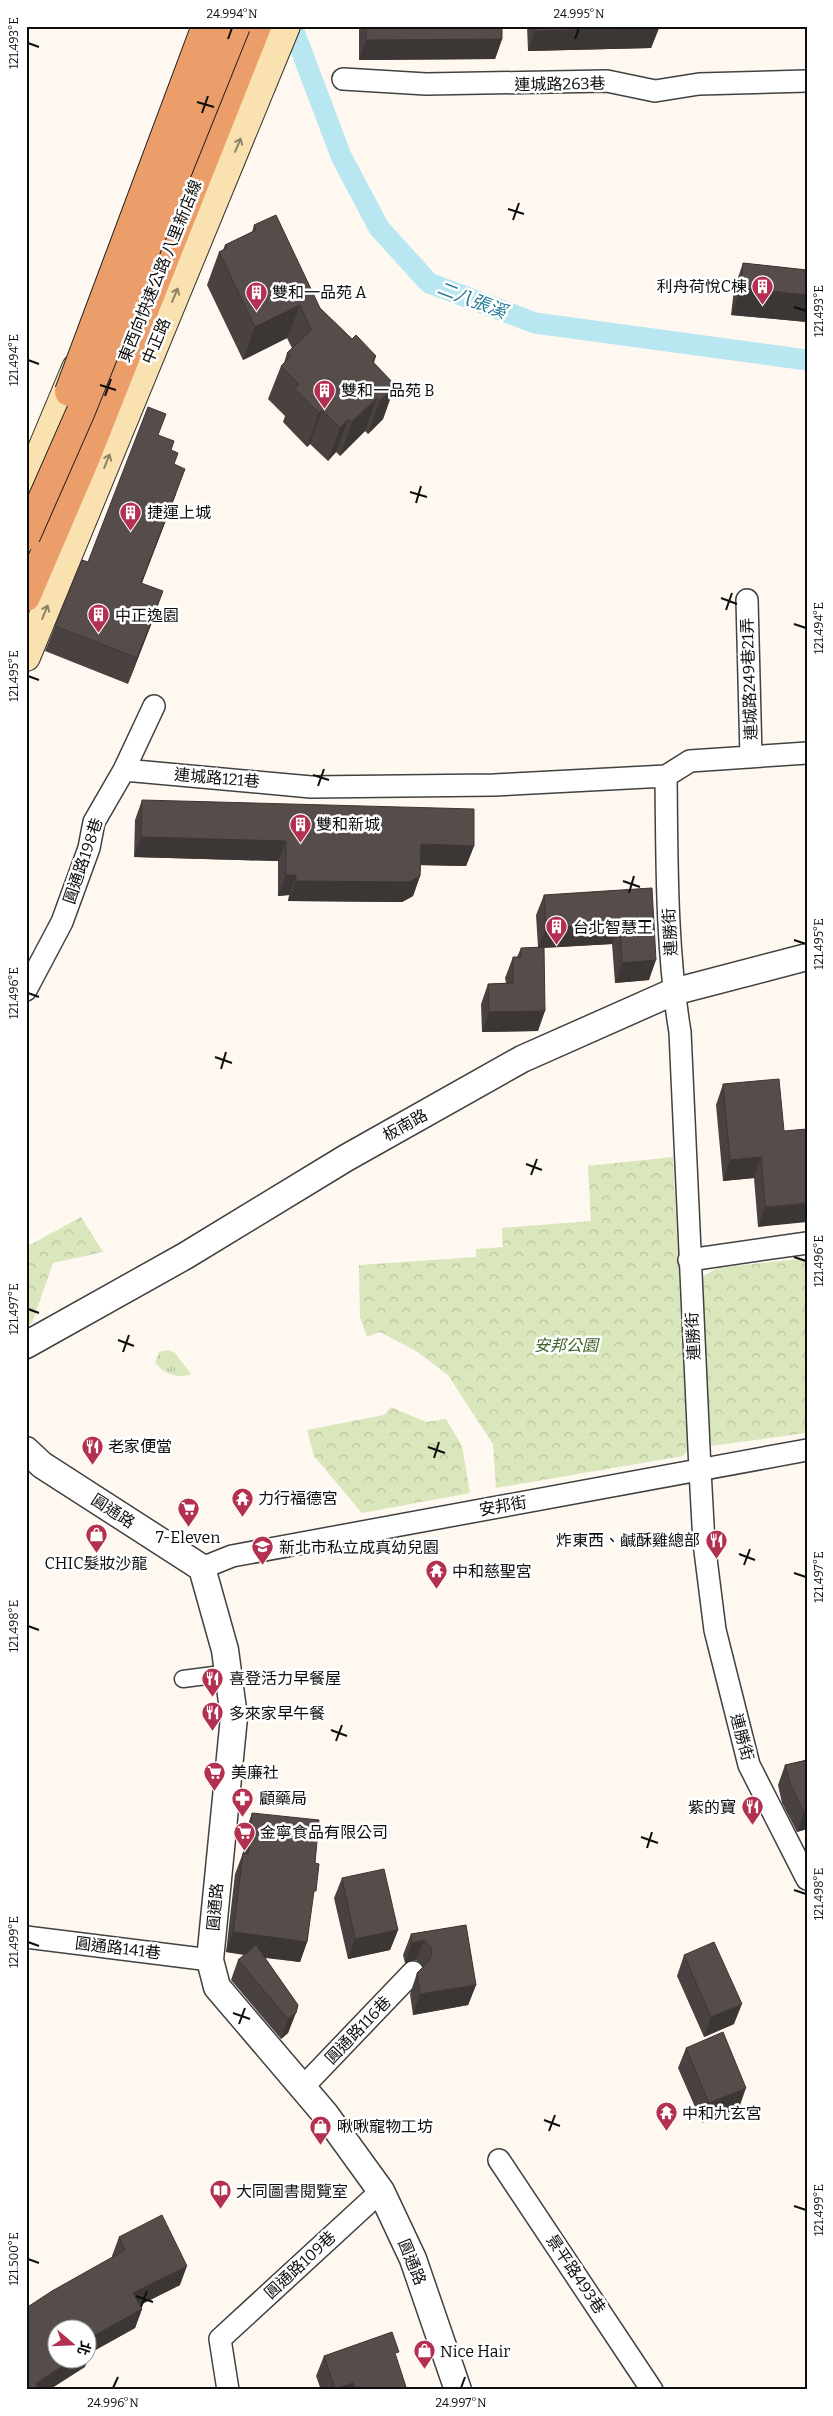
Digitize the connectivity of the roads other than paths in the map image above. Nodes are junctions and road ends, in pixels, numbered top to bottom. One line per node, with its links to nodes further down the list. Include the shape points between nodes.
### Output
1 (208, 26): 10 (main road, via 135,222); 11 (highway, bridge, via 50,444)
2 (214, 26): 7 (main road)
3 (236, 26): 12 (highway, 東西向快速公路 八里新店線, bridge, via 81,411)
4 (248, 26): 7 (main road, 中正路)
5 (257, 26): 14 (highway, 東西向快速公路 八里新店線, via 86,457)
6 (285, 30): 16 (main road, 中正路, one-way to 6)
7 (232, 69): 13 (main road, 中正路)
8 (343, 79): 9 (street, 連城路263巷, via 426,84 607,82 655,91 699,84)
9 (807, 81)
10 (26, 487)
11 (26, 518)
12 (26, 536)
13 (26, 569)
14 (26, 597)
15 (746, 600): 19 (street, 連城路249巷21弄)
16 (26, 657)
17 (154, 706): 20 (street, 圓通路198巷)
18 (807, 753): 19 (street)
19 (751, 757): 21 (street, via 690,760)
20 (124, 770): 21 (street, 連城路121巷, via 311,788 494,785); 23 (street, 圓通路198巷, via 94,822 89,848 62,922)
21 (666, 776): 24 (street, 連勝街)
22 (807, 957): 24 (street, 板南路)
23 (26, 990)
24 (673, 992): 26 (street, 連勝街, via 680,1032); 27 (street, 板南路, via 522,1059)
25 (807, 1243): 26 (street)
26 (689, 1260): 30 (street, 連勝街)
27 (26, 1345)
28 (26, 1450): 31 (street, 圓通路, via 42,1464)
29 (807, 1450): 30 (street, 安邦街)
30 (700, 1470): 31 (street, 安邦街, via 232,1556); 34 (street, 連勝街, via 704,1543 715,1630 749,1765)
31 (202, 1568): 32 (street, 圓通路)
32 (229, 1673): 33 (street); 36 (street, 圓通路, via 234,1716)
33 (183, 1679)
34 (807, 1879)
35 (26, 1937): 36 (street, 圓通路141巷)
36 (210, 1960): 38 (street, 圓通路, via 217,1987)
37 (413, 1972): 38 (street, 圓通路116巷)
38 (302, 2088): 40 (street, 圓通路, via 326,2115)
39 (499, 2160): 43 (street, 景平路493巷)
40 (381, 2192): 41 (street, 圓通路109巷, via 220,2339); 42 (street, 圓通路, via 413,2259)
41 (228, 2390)
42 (458, 2390)
43 (652, 2390)

